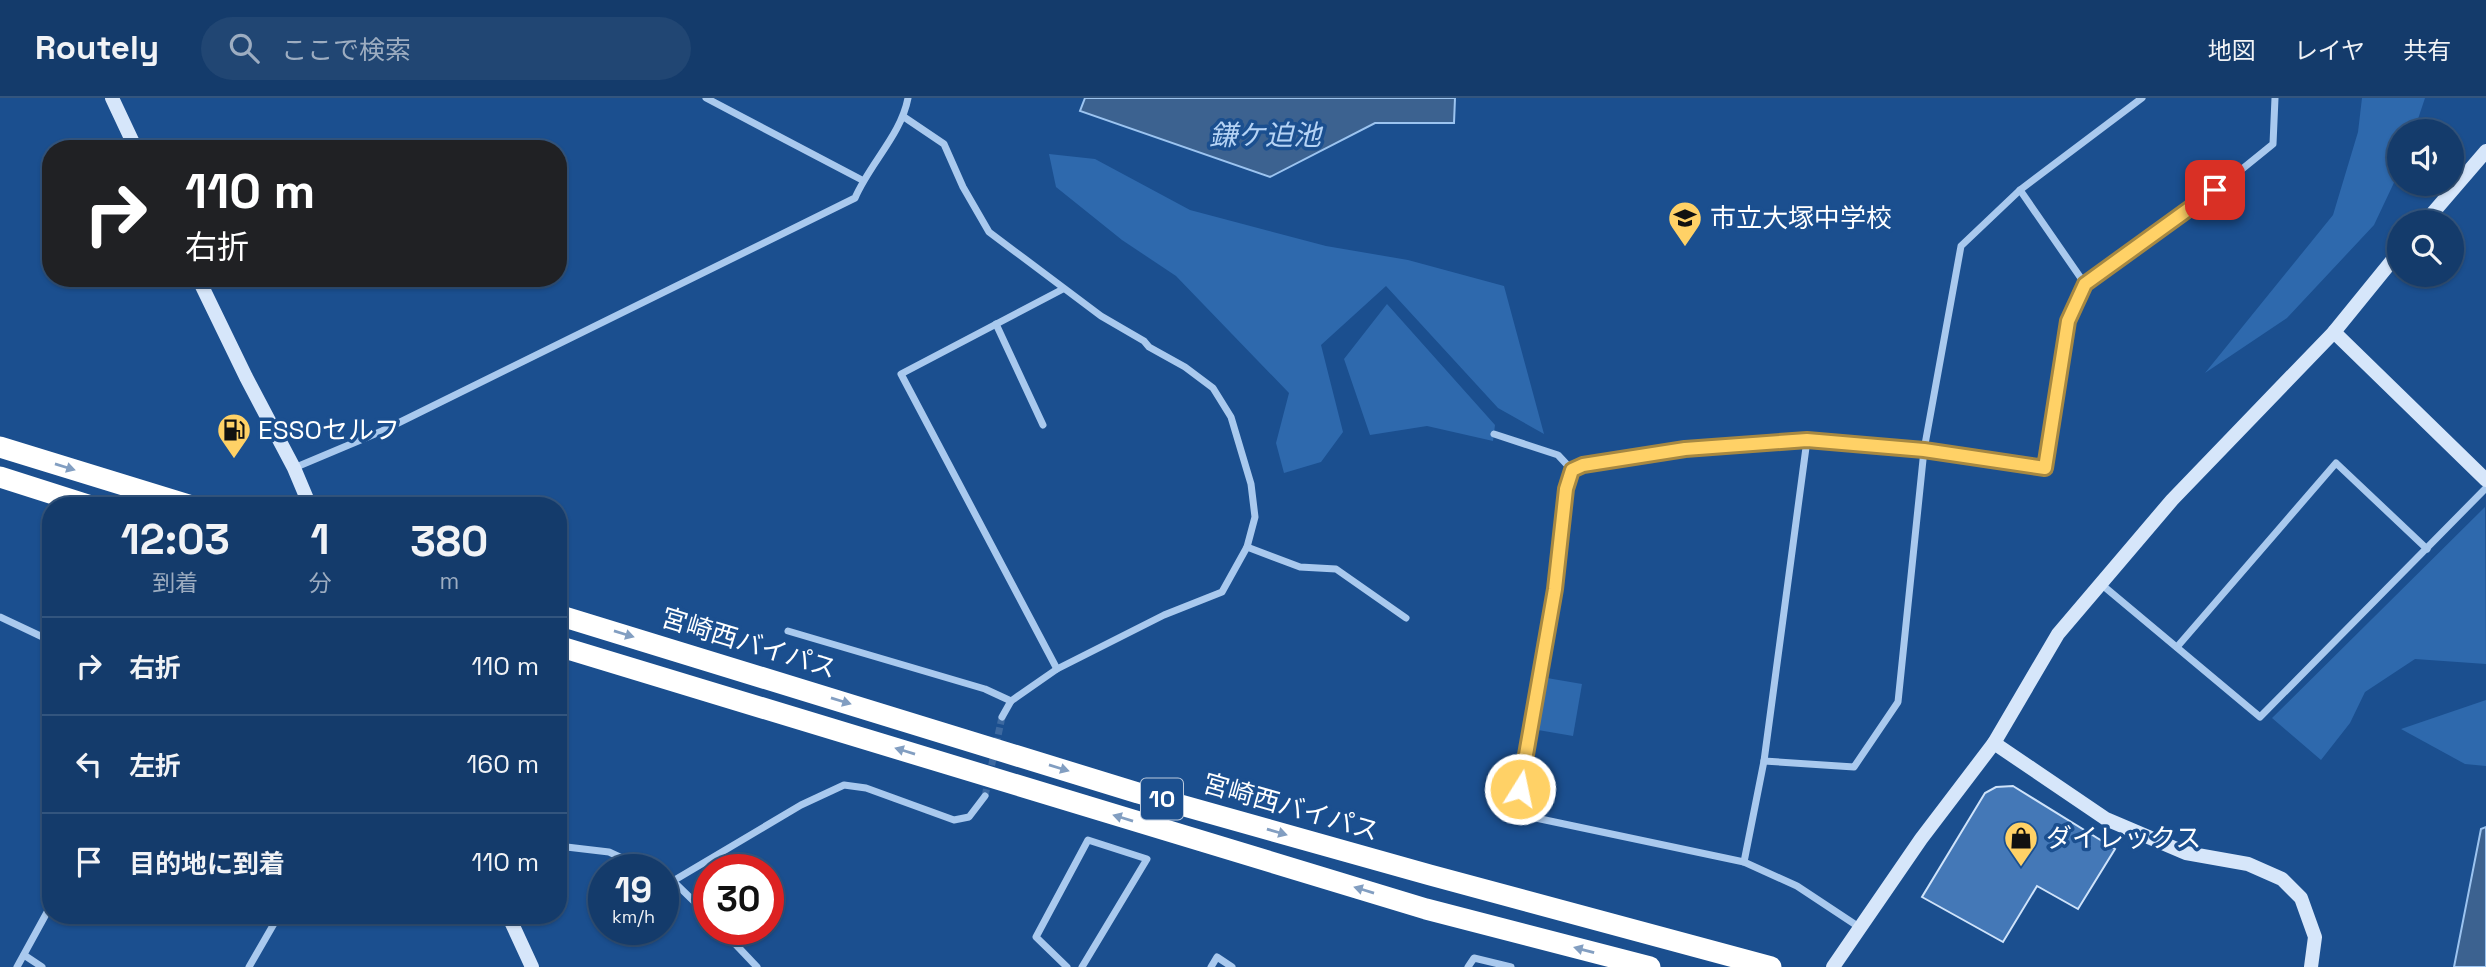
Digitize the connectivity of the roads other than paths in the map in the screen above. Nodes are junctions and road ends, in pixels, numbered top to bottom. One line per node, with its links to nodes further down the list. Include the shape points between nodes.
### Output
1 (112, 98): 7 (street)
2 (706, 98): 9 (street)
3 (908, 98): 6 (street)
4 (2142, 98): 10 (street)
5 (2275, 98): 13 (street, via 2273,144)
6 (904, 117): 9 (street); 15 (street, via 944,144 989,232)
7 (132, 140)
8 (2486, 151): 11 (street)
9 (862, 180): 23 (street, via 855,198 382,431)
10 (2020, 190): 13 (street); 22 (street, via 1961,246)
11 (2435, 210)
12 (2387, 268): 17 (street)
13 (2085, 284): 22 (street, via 2068,321 2045,468)
14 (202, 287): 23 (street)
15 (1063, 289): 16 (street); 31 (street, via 1213,388 1231,417 1251,484 1255,517)
16 (996, 324): 18 (street); 41 (street, via 901,374)
17 (2334, 332): 26 (street); 33 (street, via 2172,500)
18 (1043, 425)
19 (1494, 434): 24 (street, via 1558,454)
20 (1807, 440): 22 (street); 24 (street, via 1685,449); 45 (street)
21 (0, 446): 29 (highway, one-way to 29)
22 (1924, 450): 45 (street, via 1898,702 1854,767)
23 (294, 468): 30 (street)
24 (1572, 470): 49 (street, via 1520,789 1531,817)
25 (0, 478): 28 (highway)
26 (2486, 480)
27 (2486, 488): 32 (street)
28 (62, 497)
29 (163, 497)
30 (306, 497)
31 (1247, 547): 36 (street, via 1300,567 1336,569); 41 (street, via 1223,592 1164,615)
32 (2427, 549): 39 (street, via 2260,717); 39 (street, via 2336,463)
33 (2101, 584): 39 (street); 44 (street, via 2058,634)
34 (0, 617): 38 (street)
35 (567, 618): 71 (highway, 宮崎西バイパス / 10, one-way to 71, via 1138,793)
36 (1406, 618)
37 (788, 631): 42 (street, via 985,689)
38 (42, 637)
39 (2177, 647)
40 (567, 649): 70 (highway, 10, one-way to 40, via 1426,909)
41 (1057, 669): 42 (street)
42 (1011, 701): 43 (street)
43 (1002, 717)
44 (1994, 743): 56 (street); 73 (street, via 2106,819 2186,853 2248,864 2282,879 2301,898 2315,937)
45 (1764, 761): 49 (street)
46 (985, 796): 50 (street, via 969,817 954,820 866,788 844,785 801,805)
47 (567, 847): 48 (street)
48 (613, 854)
49 (1744, 862): 56 (street, via 1797,886)
50 (679, 877)
51 (679, 887): 52 (street)
52 (693, 900)
53 (42, 922): 58 (street)
54 (274, 924): 61 (street)
55 (512, 924): 62 (street)
56 (1856, 932): 72 (street)
57 (736, 945): 63 (street)
58 (24, 955): 59 (street); 60 (street)
59 (17, 967)
60 (42, 967)
61 (249, 967)
62 (532, 967)
63 (757, 967)
64 (1067, 967): 65 (street, via 1036,937 1088,840 1147,859)
65 (1082, 967)
66 (1211, 967): 67 (street, via 1217,957)
67 (1232, 967)
68 (1468, 967): 69 (street, via 1474,958)
69 (1511, 967)
70 (1650, 967)
71 (1771, 967)
72 (1833, 967)
73 (2311, 967)

